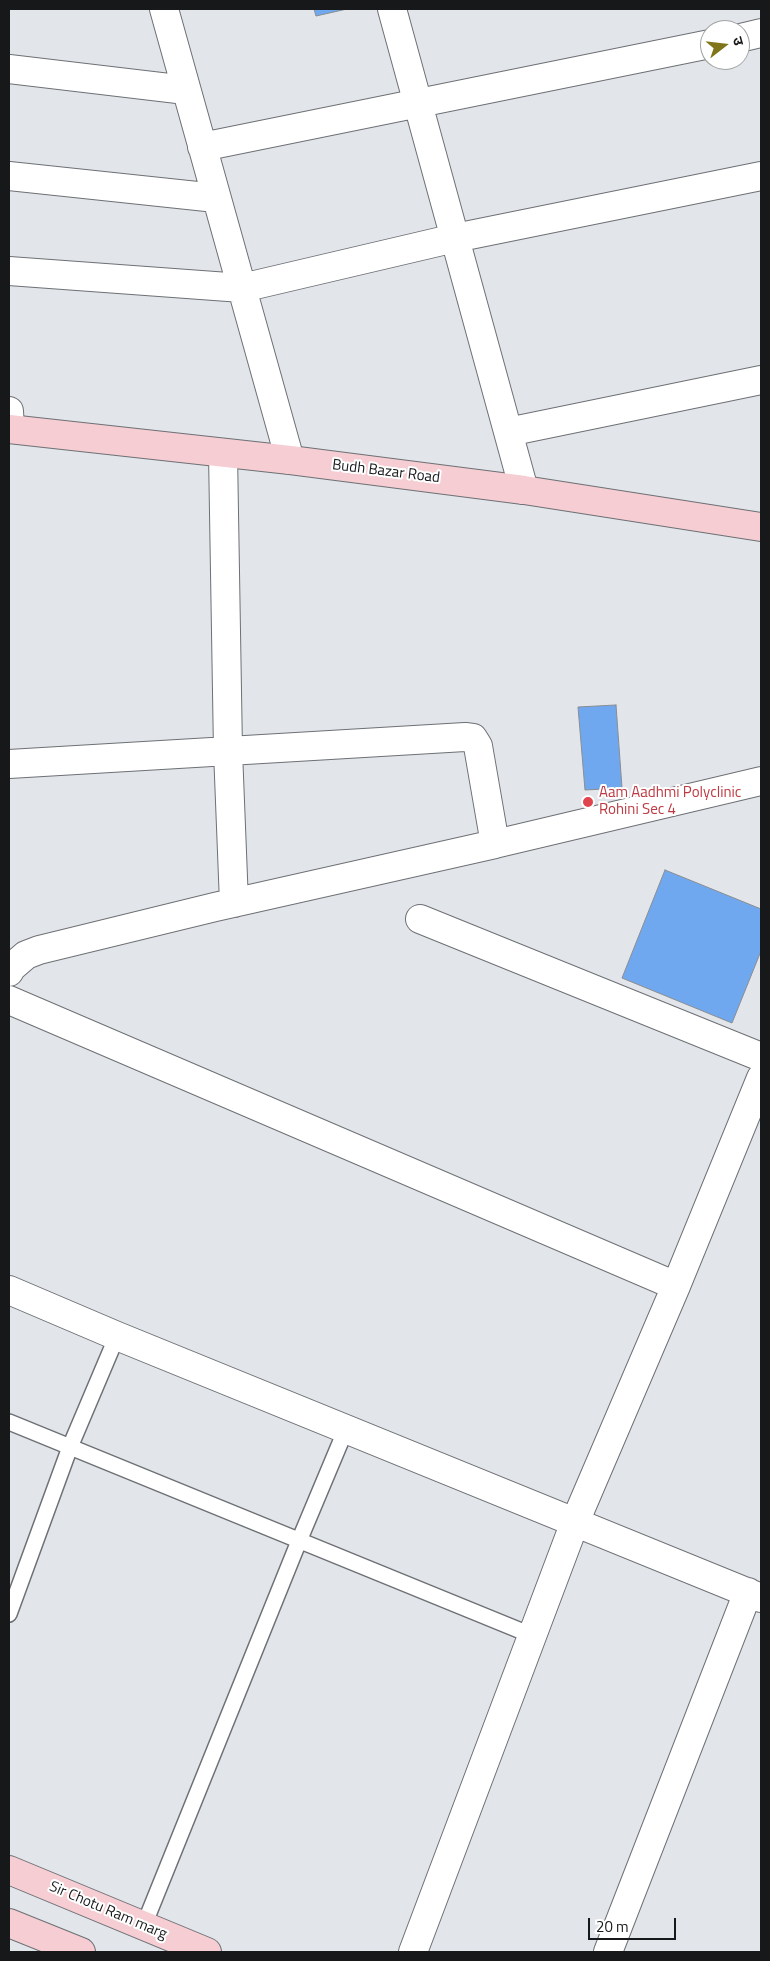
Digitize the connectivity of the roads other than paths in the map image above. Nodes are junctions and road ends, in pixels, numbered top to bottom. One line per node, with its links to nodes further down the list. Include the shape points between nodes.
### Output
1 (164, 9): 5 (street)
2 (392, 9): 6 (street)
3 (700, 46): 6 (street)
4 (9, 69): 5 (street)
5 (186, 90): 7 (street)
6 (417, 102): 7 (street); 11 (street)
7 (202, 147): 10 (street)
8 (9, 176): 10 (street)
9 (761, 176): 11 (street)
10 (216, 198): 13 (street)
11 (455, 238): 13 (street); 16 (street)
12 (9, 271): 13 (street)
13 (242, 288): 18 (street)
14 (761, 380): 16 (street)
15 (9, 423): 17 (street, Budh Bazar Road)
16 (508, 432): 19 (street)
17 (223, 453): 18 (street, Budh Bazar Road); 21 (street)
18 (290, 460): 19 (street, Budh Bazar Road)
19 (524, 490): 20 (street, Budh Bazar Road)
20 (761, 526)
21 (228, 752): 22 (street); 24 (street, via 473,738 478,746); 25 (street)
22 (9, 764)
23 (761, 781): 24 (street)
24 (495, 844): 25 (street)
25 (234, 903): 27 (street, via 39,950 26,955)
26 (420, 919): 29 (street)
27 (9, 972)
28 (9, 1000): 31 (street)
29 (761, 1057)
30 (761, 1078): 31 (street)
31 (676, 1286): 37 (street)
32 (9, 1290): 33 (street)
33 (117, 1336): 35 (street); 36 (lane)
34 (9, 1422): 36 (lane)
35 (346, 1429): 37 (street); 38 (lane)
36 (70, 1447): 38 (lane); 40 (lane)
37 (575, 1522): 39 (street); 41 (street)
38 (298, 1541): 41 (lane); 44 (lane)
39 (755, 1595): 48 (street)
40 (9, 1614)
41 (531, 1636): 47 (street)
42 (9, 1870): 44 (street, Sir Chotu Ram marg)
43 (9, 1923): 45 (street)
44 (144, 1925): 46 (street, Sir Chotu Ram marg)
45 (81, 1952)
46 (207, 1952)
47 (412, 1952)
48 (608, 1952)

